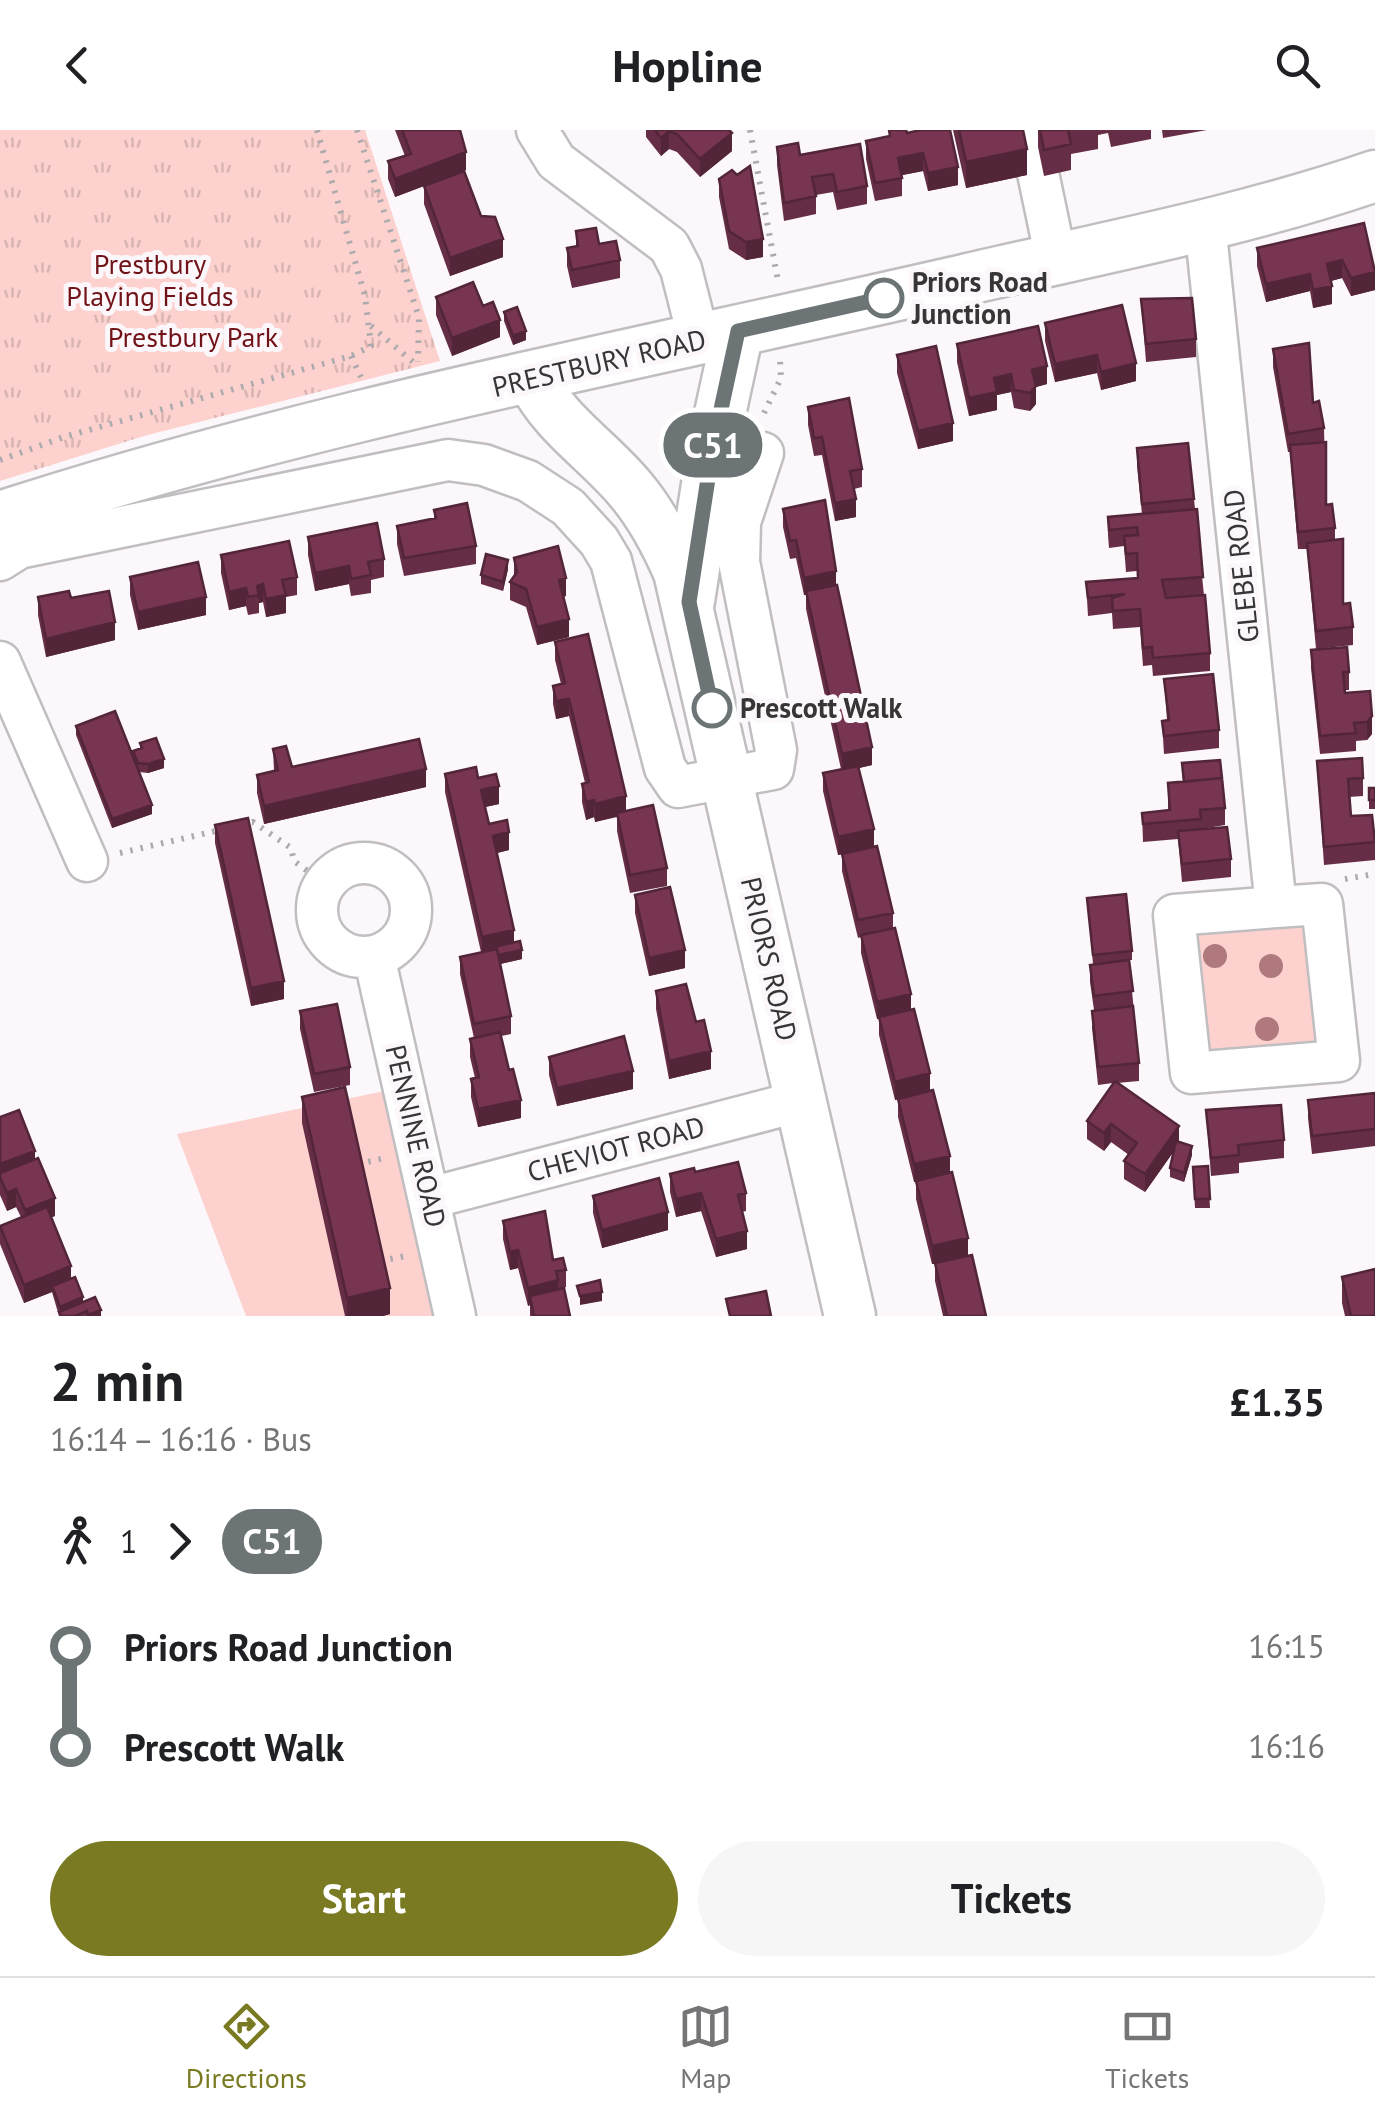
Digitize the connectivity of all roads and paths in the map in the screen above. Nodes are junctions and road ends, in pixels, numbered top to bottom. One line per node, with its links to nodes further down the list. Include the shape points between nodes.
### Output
1 (316, 130): 9 (path)
2 (357, 130): 9 (path, via 418,317 418,366)
3 (537, 130): 10 (street, via 556,162 669,246 681,269)
4 (750, 130): 10 (path, via 780,291 766,294)
5 (1029, 130): 8 (street)
6 (1375, 176): 7 (main road, PRESTBURY ROAD)
7 (1205, 224): 8 (main road, PRESTBURY ROAD); 21 (street, GLEBE ROAD)
8 (1056, 259): 10 (main road, PRESTBURY ROAD)
9 (371, 326): 13 (path, via 371,346 351,356)
10 (747, 338): 11 (main road, PRESTBURY ROAD); 12 (path, via 781,378 760,422); 16 (main road, PRIORS ROAD, via 713,446)
11 (532, 378): 14 (main road, PRESTBURY ROAD, via 105,483); 16 (main road, PRIORS ROAD, via 547,409 630,488 650,516)
12 (763, 453): 18 (street, via 740,522 739,562 776,750 772,769)
13 (0, 460)
14 (0, 517)
15 (0, 560): 18 (street, via 19,548 448,460 506,471 568,506 612,560 665,768 678,787)
16 (689, 602): 18 (main road, PRIORS ROAD)
17 (0, 662): 19 (street)
18 (727, 778): 23 (main road, PRIORS ROAD)
19 (87, 861): 20 (path, via 253,822 291,848 294,861)
20 (324, 883): 22 (street, via 316,910 324,937 346,954); 22 (street, via 346,866 373,863 406,887 408,929)
21 (1276, 907): 21 (street, via 1322,904 1338,1061 1191,1073 1174,915)
22 (374, 956): 24 (street, PENNINE ROAD)
23 (802, 1101): 24 (street, CHEVIOT ROAD); 26 (main road, PRIORS ROAD)
24 (430, 1198): 25 (street, PENNINE ROAD)
25 (456, 1316)
26 (850, 1316)

